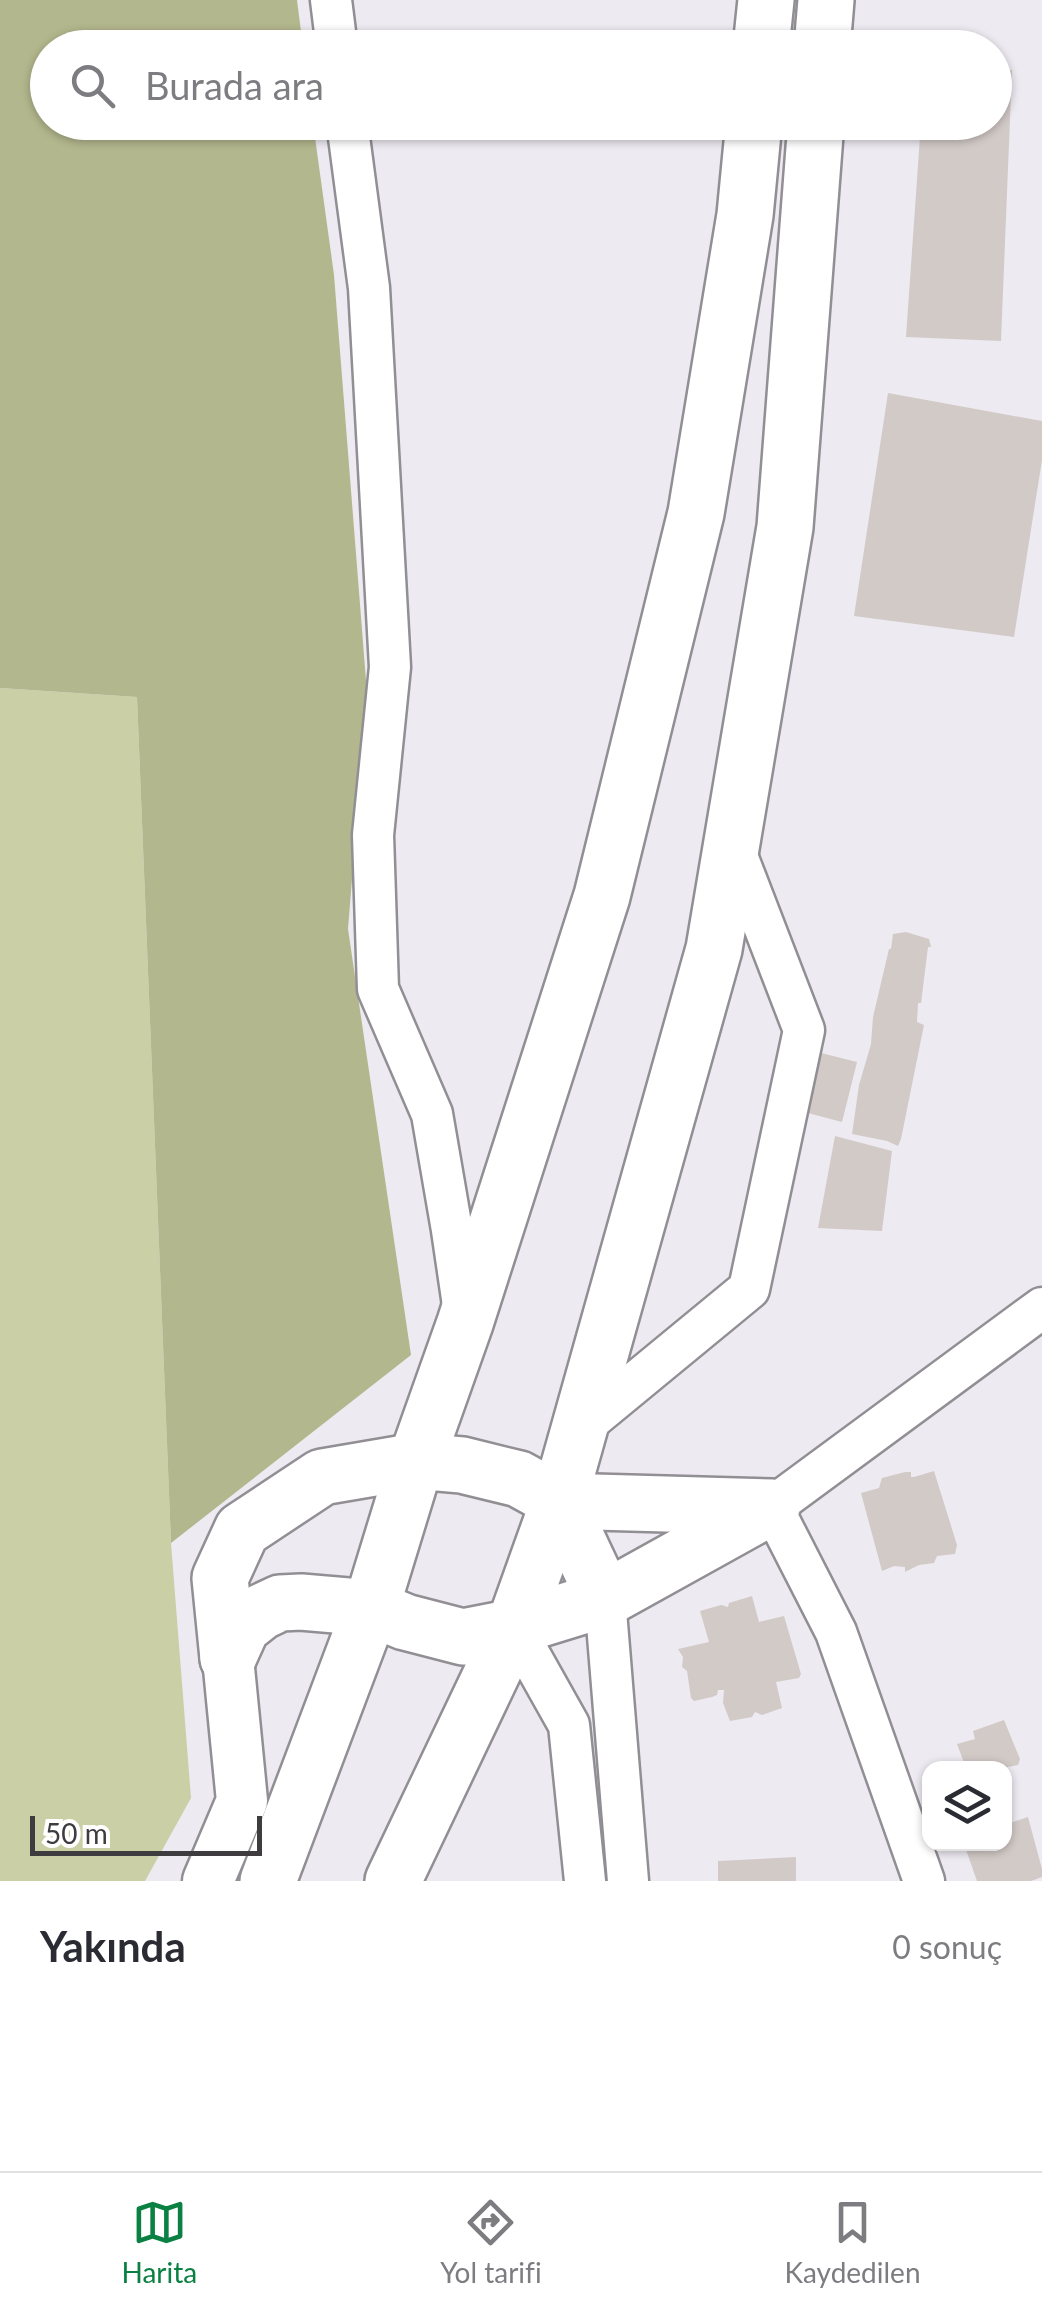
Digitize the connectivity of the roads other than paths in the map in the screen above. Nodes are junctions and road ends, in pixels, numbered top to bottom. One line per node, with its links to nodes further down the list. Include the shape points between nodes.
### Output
1 (331, 0): 4 (street)
2 (766, 0): 5 (highway)
3 (826, 0): 6 (highway)
4 (335, 30)
5 (763, 30)
6 (824, 30)
7 (349, 140): 13 (street, via 368,288 390,667 372,835 378,988 432,1114)
8 (752, 140): 13 (highway, via 696,513 602,896)
9 (815, 140): 10 (highway, via 785,527)
10 (732, 843): 15 (highway, via 714,949); 15 (street, via 804,1030 748,1288)
11 (1042, 1284): 14 (street)
12 (1042, 1308): 14 (street)
13 (465, 1323): 16 (highway)
14 (1001, 1337): 18 (street)
15 (579, 1430): 17 (highway)
16 (416, 1462): 17 (highway, via 519,1479); 20 (highway); 22 (highway, via 322,1478 242,1530 220,1578)
17 (559, 1501): 18 (highway); 19 (highway); 21 (highway)
18 (772, 1507): 19 (highway); 28 (street, via 836,1632)
19 (605, 1599): 21 (highway); 27 (street)
20 (372, 1608): 21 (highway, via 463,1637); 22 (highway, via 280,1603 242,1627); 24 (highway)
21 (514, 1627): 25 (highway); 26 (street, via 568,1725)
22 (228, 1658): 23 (main road, via 242,1801)
23 (208, 1881)
24 (268, 1881)
25 (393, 1881)
26 (585, 1881)
27 (628, 1881)
28 (924, 1881)

